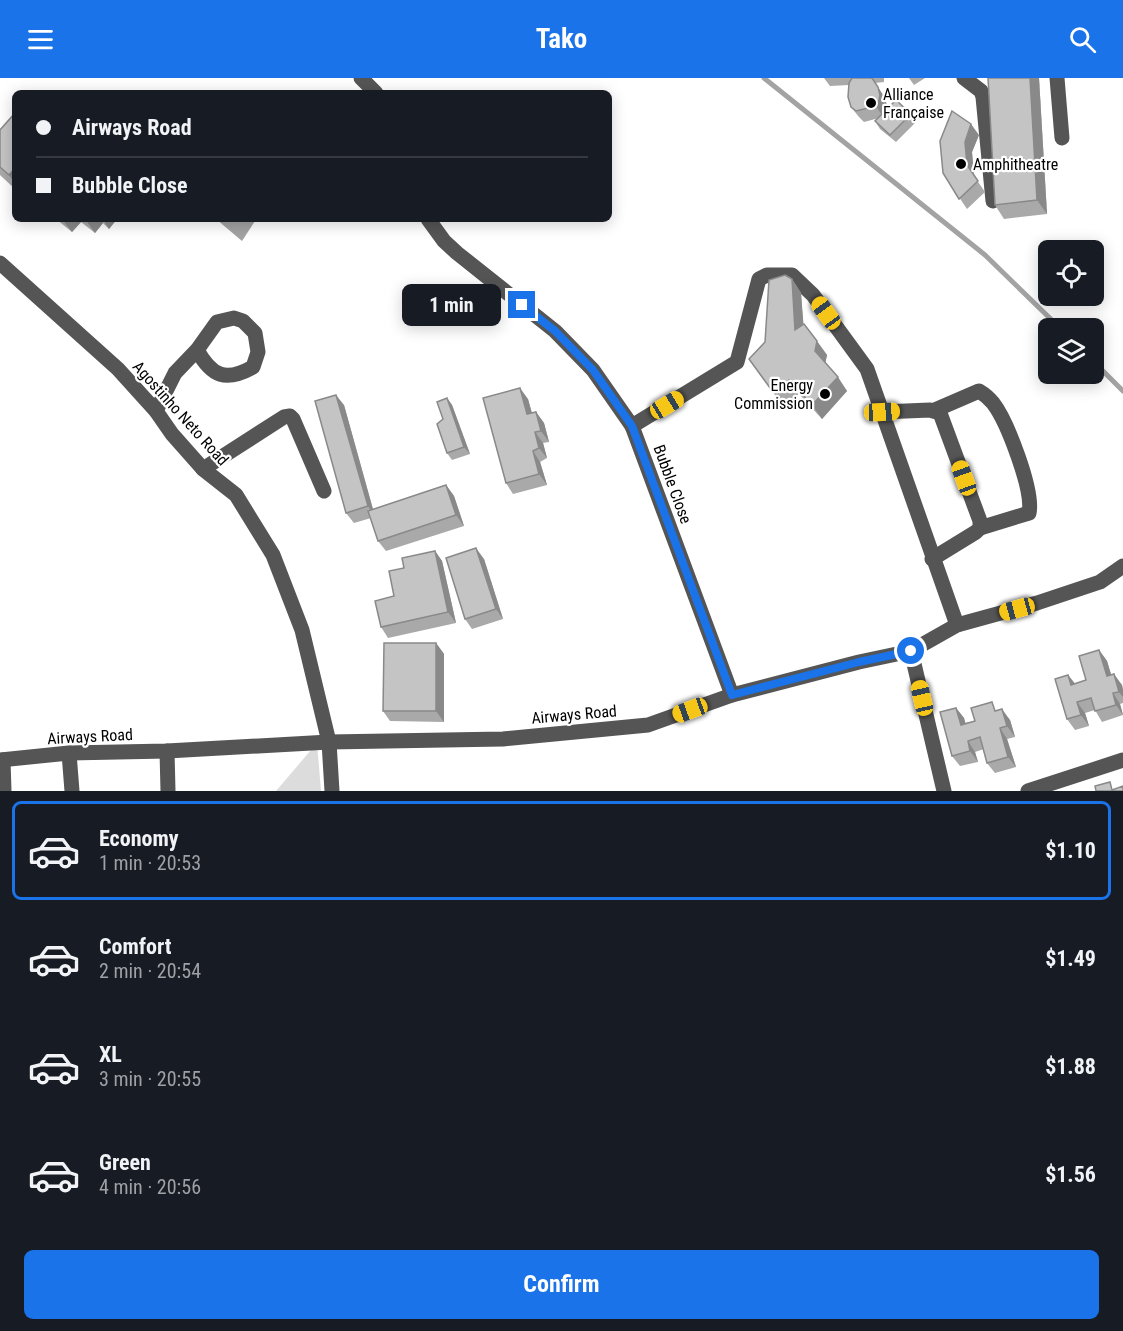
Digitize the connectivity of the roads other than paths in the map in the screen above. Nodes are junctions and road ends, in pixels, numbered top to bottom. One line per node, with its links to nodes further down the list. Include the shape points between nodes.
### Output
1 (361, 78): 4 (street)
2 (964, 78): 6 (street, via 983,97)
3 (1057, 78): 5 (street)
4 (373, 90)
5 (1062, 138)
6 (993, 201)
7 (429, 222): 13 (street, Bubble Close, via 457,253 555,331 593,370)
8 (0, 263): 11 (street, Agostinho Neto Road, via 118,369)
9 (197, 350): 11 (street, via 175,374)
10 (935, 410): 12 (street); 16 (street, via 940,413); 16 (street, via 979,391 993,404 1009,433 1027,488 1029,513)
11 (156, 411): 14 (street, Agostinho Neto Road)
12 (882, 412): 13 (street, via 867,369 813,295 792,275 767,275 759,279 737,362); 17 (street)
13 (632, 426): 21 (street, Bubble Close)
14 (203, 469): 15 (street, via 290,416); 22 (street, Agostinho Neto Road, via 236,495 273,555 302,630)
15 (324, 490)
16 (980, 528): 17 (street)
17 (932, 559): 19 (street)
18 (1123, 566): 19 (street, Airways Road, via 1100,582)
19 (957, 625): 20 (street, Airways Road)
20 (911, 651): 21 (street, Airways Road); 31 (street)
21 (732, 695): 22 (street, Airways Road, via 648,725 503,739)
22 (329, 742): 23 (street, Airways Road); 30 (street, Agostinho Neto Road)
23 (167, 751): 24 (street, Airways Road); 29 (street)
24 (69, 753): 25 (street, Airways Road); 28 (street)
25 (1, 760): 27 (street)
26 (1123, 760): 32 (street)
27 (4, 791)
28 (72, 791)
29 (168, 791)
30 (332, 791)
31 (944, 791)
32 (1028, 791)

